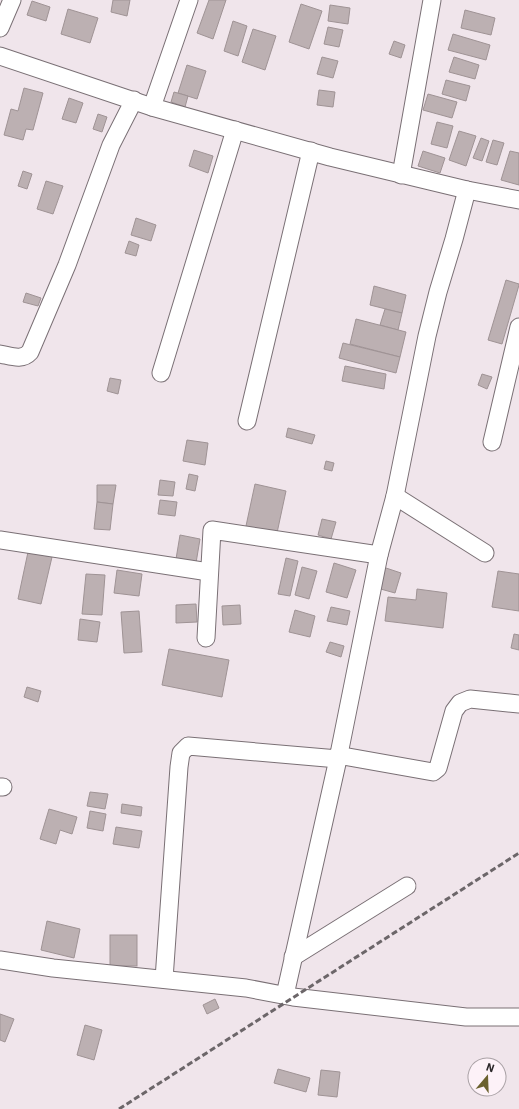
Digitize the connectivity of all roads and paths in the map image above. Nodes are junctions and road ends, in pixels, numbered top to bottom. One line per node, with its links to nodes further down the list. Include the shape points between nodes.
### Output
1 (12, 0): 4 (street)
2 (188, 0): 7 (street)
3 (432, 0): 10 (street)
4 (0, 28)
5 (0, 56): 6 (street)
6 (134, 100): 7 (street); 14 (street, via 111,145 67,265 30,352 22,358)
7 (152, 107): 8 (street)
8 (235, 130): 9 (street); 15 (street)
9 (311, 151): 10 (street); 16 (street)
10 (401, 175): 11 (street)
11 (467, 190): 12 (street); 18 (street, via 427,336)
12 (519, 200)
13 (519, 328): 17 (street)
14 (0, 354)
15 (161, 373)
16 (247, 421)
17 (492, 442)
18 (394, 496): 20 (street); 21 (street)
19 (0, 540): 22 (street)
20 (485, 553)
21 (379, 555): 22 (street, via 212,530); 25 (street)
22 (210, 572): 23 (street)
23 (206, 638)
24 (519, 704): 25 (street, via 470,699 460,703 454,711 438,768 433,772 343,756)
25 (338, 759): 27 (street); 29 (street, via 188,746 181,753)
26 (407, 886): 27 (street)
27 (293, 958): 30 (street)
28 (0, 960): 29 (street)
29 (164, 980): 30 (street, via 246,988)
30 (284, 996): 31 (street, via 466,1017)
31 (519, 1016)

